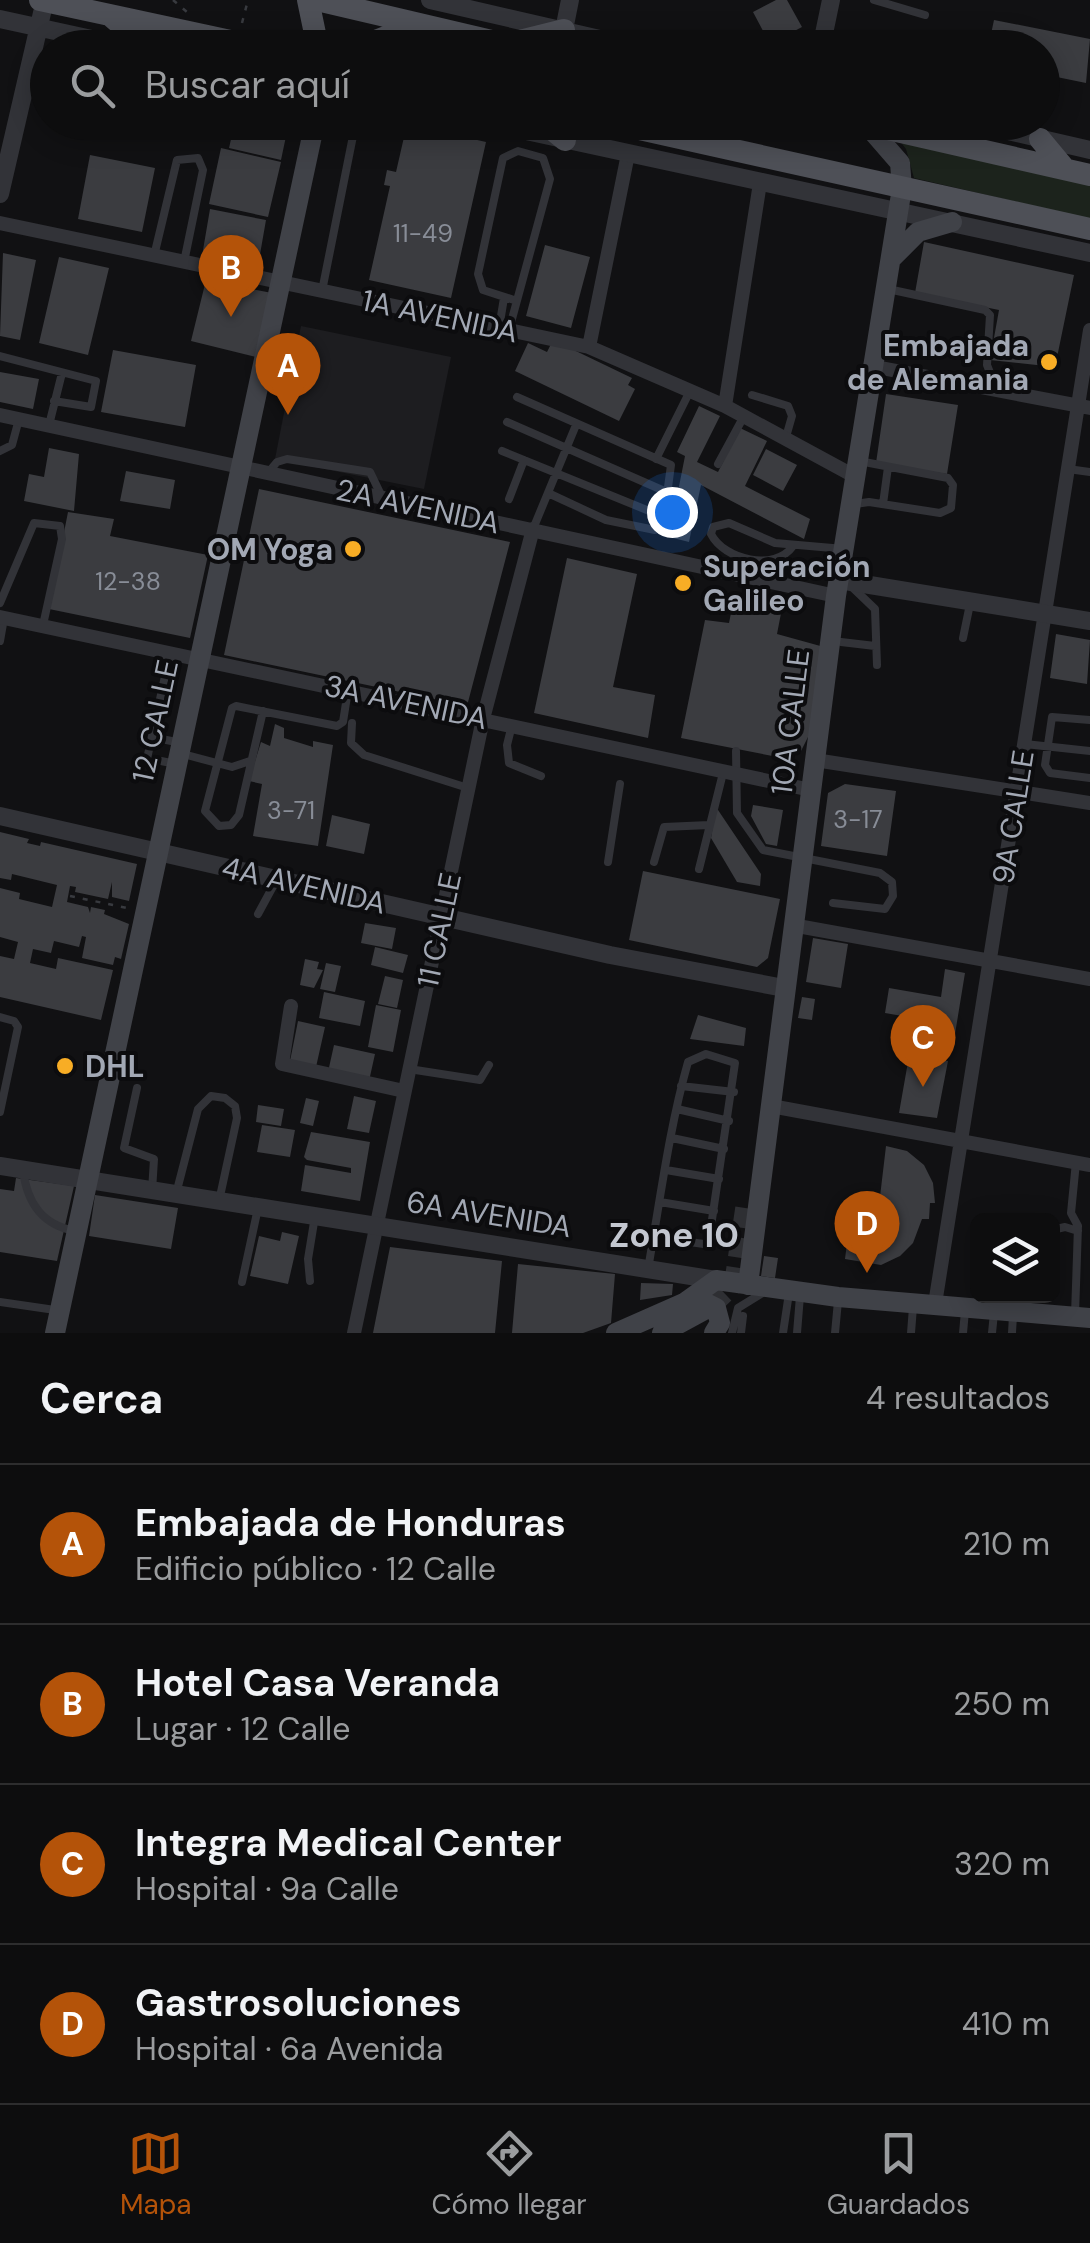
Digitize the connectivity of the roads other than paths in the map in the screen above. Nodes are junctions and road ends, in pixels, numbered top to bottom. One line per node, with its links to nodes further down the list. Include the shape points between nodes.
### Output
1 (43, 0): 10 (main road); 13 (street)
2 (308, 0): 17 (main road)
3 (317, 0): 12 (main road)
4 (430, 0): 8 (street)
5 (570, 0): 20 (street)
6 (831, 0): 21 (street)
7 (874, 0): 9 (lane)
8 (485, 6): 20 (street)
9 (925, 15)
10 (110, 16): 15 (main road); 16 (main road)
11 (0, 19): 13 (street)
12 (419, 24): 18 (main road); 19 (main road)
13 (40, 28): 14 (street)
14 (49, 30)
15 (127, 30)
16 (177, 30)
17 (314, 30)
18 (404, 30)
19 (445, 30)
20 (564, 30)
21 (824, 30)
22 (30, 70): 36 (street)
23 (311, 140): 45 (main road, 12 CALLE)
24 (352, 140): 47 (lane)
25 (565, 140): 32 (street)
26 (675, 140): 37 (main road)
27 (879, 140): 37 (main road, 10A CALLE, via 900,163)
28 (938, 140): 33 (main road)
29 (1041, 140): 33 (main road)
30 (1045, 140): 31 (street)
31 (1090, 150)
32 (628, 154): 35 (street); 51 (street)
33 (1065, 169): 34 (main road)
34 (1090, 174)
35 (760, 183): 37 (street); 60 (street)
36 (0, 194)
37 (900, 200): 38 (street); 40 (main road); 43 (main road, 10A CALLE)
38 (952, 222): 41 (street); 43 (main road, via 918,232)
39 (0, 223): 42 (street, 1A AVENIDA)
40 (1090, 230)
41 (1090, 253)
42 (154, 256): 44 (street, 1A AVENIDA); 44 (lane, via 176,160 198,158 203,170)
43 (892, 258): 46 (main road, 10A CALLE)
44 (184, 262): 45 (street, 1A AVENIDA)
45 (282, 282): 47 (street, 1A AVENIDA); 76 (main road, 12 CALLE)
46 (888, 289): 53 (main road, 10A CALLE); 55 (lane, via 985,310 987,365)
47 (322, 291): 49 (street, 1A AVENIDA)
48 (509, 299): 48 (lane, via 550,179 543,158 518,151 503,158 478,274 483,290); 49 (lane)
49 (504, 329): 51 (street, 1A AVENIDA)
50 (1090, 333): 61 (street, 9A CALLE)
51 (589, 347): 56 (street, 1A AVENIDA)
52 (0, 356): 54 (lane)
53 (876, 366): 55 (street); 77 (main road, 10A CALLE)
54 (62, 373): 59 (lane); 59 (lane, via 96,380 94,402 87,408)
55 (997, 390): 61 (street)
56 (690, 391): 60 (street, 1A AVENIDA); 72 (lane)
57 (517, 396): 67 (lane)
58 (752, 396): 68 (lane, via 788,406)
59 (54, 400): 66 (lane)
60 (725, 406): 63 (street, 1A AVENIDA)
61 (1084, 406): 78 (street, 9A CALLE)
62 (0, 415): 64 (street, 2A AVENIDA)
63 (744, 416): 68 (street, 1A AVENIDA); 74 (lane)
64 (19, 419): 66 (street, 2A AVENIDA); 70 (lane, via 12,445)
65 (508, 422): 69 (lane)
66 (49, 425): 76 (street, 2A AVENIDA)
67 (576, 425): 69 (lane); 72 (lane)
68 (786, 437): 77 (street, 1A AVENIDA)
69 (566, 448): 81 (lane); 83 (lane)
70 (0, 451)
71 (502, 451): 73 (lane)
72 (656, 459): 83 (lane, via 671,465)
73 (524, 460): 81 (lane); 85 (lane)
74 (718, 464)
75 (888, 466): 77 (lane); 87 (lane); 87 (lane, via 948,478 951,508 940,514)
76 (240, 468): 80 (street, 2A AVENIDA); 102 (main road, 12 CALLE)
77 (858, 469): 86 (main road, 10A CALLE)
78 (1068, 469): 79 (lane); 95 (street, 9A CALLE)
79 (1090, 472)
80 (266, 474): 84 (street, 2A AVENIDA); 84 (lane, via 287,459 370,472)
81 (556, 474): 82 (lane); 88 (lane)
82 (548, 493): 88 (lane, via 606,520 654,530); 89 (lane)
83 (669, 494): 88 (lane)
84 (384, 498): 89 (street, 2A AVENIDA)
85 (508, 498)
86 (852, 504): 87 (lane); 91 (main road, 10A CALLE)
87 (884, 504)
88 (664, 518)
89 (533, 529): 92 (street, 2A AVENIDA); 107 (street, 11 CALLE)
90 (794, 546): 90 (lane, via 729,523 711,534 742,558 779,558); 91 (lane)
91 (844, 548): 92 (main road, 10A CALLE)
92 (842, 588): 93 (street, 2A AVENIDA); 101 (lane, via 875,609); 117 (main road, 10A CALLE, via 815,725)
93 (971, 600): 95 (street, 2A AVENIDA); 98 (lane)
94 (1, 612): 97 (street, 3A AVENIDA); 97 (lane, via 34,524 60,526); 99 (lane)
95 (1046, 612): 96 (street, 2A AVENIDA); 112 (street, 9A CALLE)
96 (1090, 621)
97 (43, 625): 102 (street, 3A AVENIDA)
98 (962, 638)
99 (0, 641)
100 (841, 642): 101 (lane)
101 (875, 646): 103 (lane)
102 (199, 659): 105 (street, 3A AVENIDA); 116 (main road, 12 CALLE)
103 (877, 665)
104 (165, 676): 111 (lane)
105 (348, 690): 106 (lane, via 337,726); 107 (street, 3A AVENIDA)
106 (263, 711): 118 (lane); 119 (lane, via 232,708)
107 (483, 718): 110 (street, 3A AVENIDA); 124 (street, 11 CALLE)
108 (1090, 720): 113 (lane, via 1054,716)
109 (352, 723): 124 (lane, via 352,743 364,756)
110 (512, 725): 120 (street, 3A AVENIDA); 121 (lane, via 510,762)
111 (152, 737): 116 (lane); 116 (lane)
112 (1026, 744): 113 (lane); 126 (street, 9A CALLE)
113 (1047, 746): 115 (lane); 122 (lane, via 1046,770)
114 (736, 751): 120 (lane)
115 (1090, 752)
116 (168, 756): 119 (lane); 130 (main road, 12 CALLE)
117 (816, 760): 125 (main road, 10A CALLE); 126 (street)
118 (250, 761): 119 (lane); 119 (lane, via 239,815 224,826 205,811)
119 (218, 764)
120 (729, 770): 125 (street, 3A AVENIDA); 129 (lane); 131 (lane, via 744,828 763,850)
121 (541, 776)
122 (1090, 778)
123 (620, 784): 132 (lane)
124 (468, 788): 138 (street, 11 CALLE)
125 (811, 790): 131 (main road, 10A CALLE)
126 (1018, 792): 127 (street); 140 (street, 9A CALLE)
127 (1090, 803)
128 (0, 816): 130 (street, 4A AVENIDA)
129 (709, 825): 133 (lane, via 664,827); 134 (lane)
130 (158, 851): 135 (street, 4A AVENIDA); 156 (main road, 12 CALLE)
131 (803, 858): 136 (lane, via 880,873 892,882 894,896 885,909); 139 (main road, 10A CALLE)
132 (608, 862)
133 (654, 862)
134 (699, 869)
135 (276, 879): 137 (lane); 138 (street, 4A AVENIDA)
136 (833, 903)
137 (258, 914)
138 (441, 918): 142 (street, 4A AVENIDA); 147 (street, 11 CALLE)
139 (792, 925): 140 (street); 142 (main road, 10A CALLE)
140 (989, 961): 141 (street); 159 (street, 9A CALLE)
141 (1090, 979)
142 (784, 988): 145 (main road, 10A CALLE)
143 (291, 1006): 150 (street, via 282,1064)
144 (0, 1017): 154 (lane, via 18,1027)
145 (777, 1039): 152 (main road, 10A CALLE); 171 (main road, via 764,1075)
146 (489, 1065): 147 (lane, via 480,1080)
147 (409, 1068): 150 (street, 11 CALLE)
148 (681, 1086): 151 (lane); 151 (lane, via 688,1062 706,1054 736,1063); 153 (lane)
149 (137, 1088): 157 (lane)
150 (404, 1091): 175 (street, 11 CALLE)
151 (734, 1092): 155 (lane)
152 (771, 1106): 159 (street); 184 (main road, 10A CALLE)
153 (677, 1109): 155 (lane); 158 (lane)
154 (0, 1112)
155 (729, 1121): 160 (lane)
156 (97, 1132): 157 (lane); 166 (main road, 12 CALLE)
157 (125, 1138): 167 (lane, via 126,1153 157,1163)
158 (672, 1138): 160 (lane); 164 (lane)
159 (958, 1142): 161 (street); 190 (street, 9A CALLE)
160 (724, 1149): 165 (lane)
161 (1083, 1163): 177 (lane, via 1070,1212)
162 (0, 1166): 163 (street, 6A AVENIDA)
163 (22, 1170): 166 (street, 6A AVENIDA); 178 (lane, via 29,1200 47,1223)
164 (666, 1170): 165 (lane); 170 (lane)
165 (719, 1179): 173 (lane)
166 (86, 1180): 167 (street, 6A AVENIDA); 178 (main road, 12 CALLE)
167 (152, 1190): 168 (street, 6A AVENIDA)
168 (176, 1194): 169 (street, 6A AVENIDA); 169 (lane, via 198,1110 211,1096 225,1098 236,1118)
169 (219, 1201): 172 (street, 6A AVENIDA)
170 (660, 1202): 173 (lane); 179 (lane)
171 (746, 1203)
172 (258, 1207): 174 (street, 6A AVENIDA); 183 (lane)
173 (714, 1211): 179 (lane, via 704,1244)
174 (316, 1216): 175 (street, 6A AVENIDA); 181 (lane)
175 (376, 1226): 180 (street, 6A AVENIDA); 199 (street, 11 CALLE)
176 (1060, 1228): 177 (lane)
177 (1078, 1231): 197 (lane)
178 (76, 1232): 194 (main road, 12 CALLE)
179 (654, 1238): 180 (lane)
180 (648, 1270): 182 (street, 6A AVENIDA)
181 (310, 1280)
182 (716, 1280): 184 (main road, 6A AVENIDA); 189 (main road)
183 (242, 1282)
184 (748, 1285): 185 (main road, 6A AVENIDA)
185 (788, 1290): 186 (main road, 6A AVENIDA); 203 (lane, via 744,1302); 205 (lane); 206 (lane)
186 (838, 1296): 188 (main road, 6A AVENIDA); 207 (lane)
187 (0, 1302): 194 (lane)
188 (913, 1302): 190 (main road, 6A AVENIDA); 208 (lane)
189 (684, 1303): 200 (main road); 202 (main road, via 716,1308 720,1322)
190 (935, 1304): 192 (main road, 6A AVENIDA)
191 (1046, 1306): 195 (main road, 6A AVENIDA); 197 (main road, 6A AVENIDA)
192 (965, 1307): 195 (main road, 6A AVENIDA); 209 (lane)
193 (710, 1308): 201 (main road)
194 (60, 1310): 198 (main road, 12 CALLE)
195 (1004, 1310): 210 (lane); 211 (lane)
196 (743, 1316): 204 (lane)
197 (1085, 1321)
198 (55, 1333)
199 (354, 1333)
200 (616, 1333)
201 (662, 1333)
202 (714, 1333)
203 (732, 1333)
204 (741, 1333)
205 (782, 1333)
206 (798, 1333)
207 (835, 1333)
208 (911, 1333)
209 (964, 1333)
210 (992, 1333)
211 (1012, 1333)

